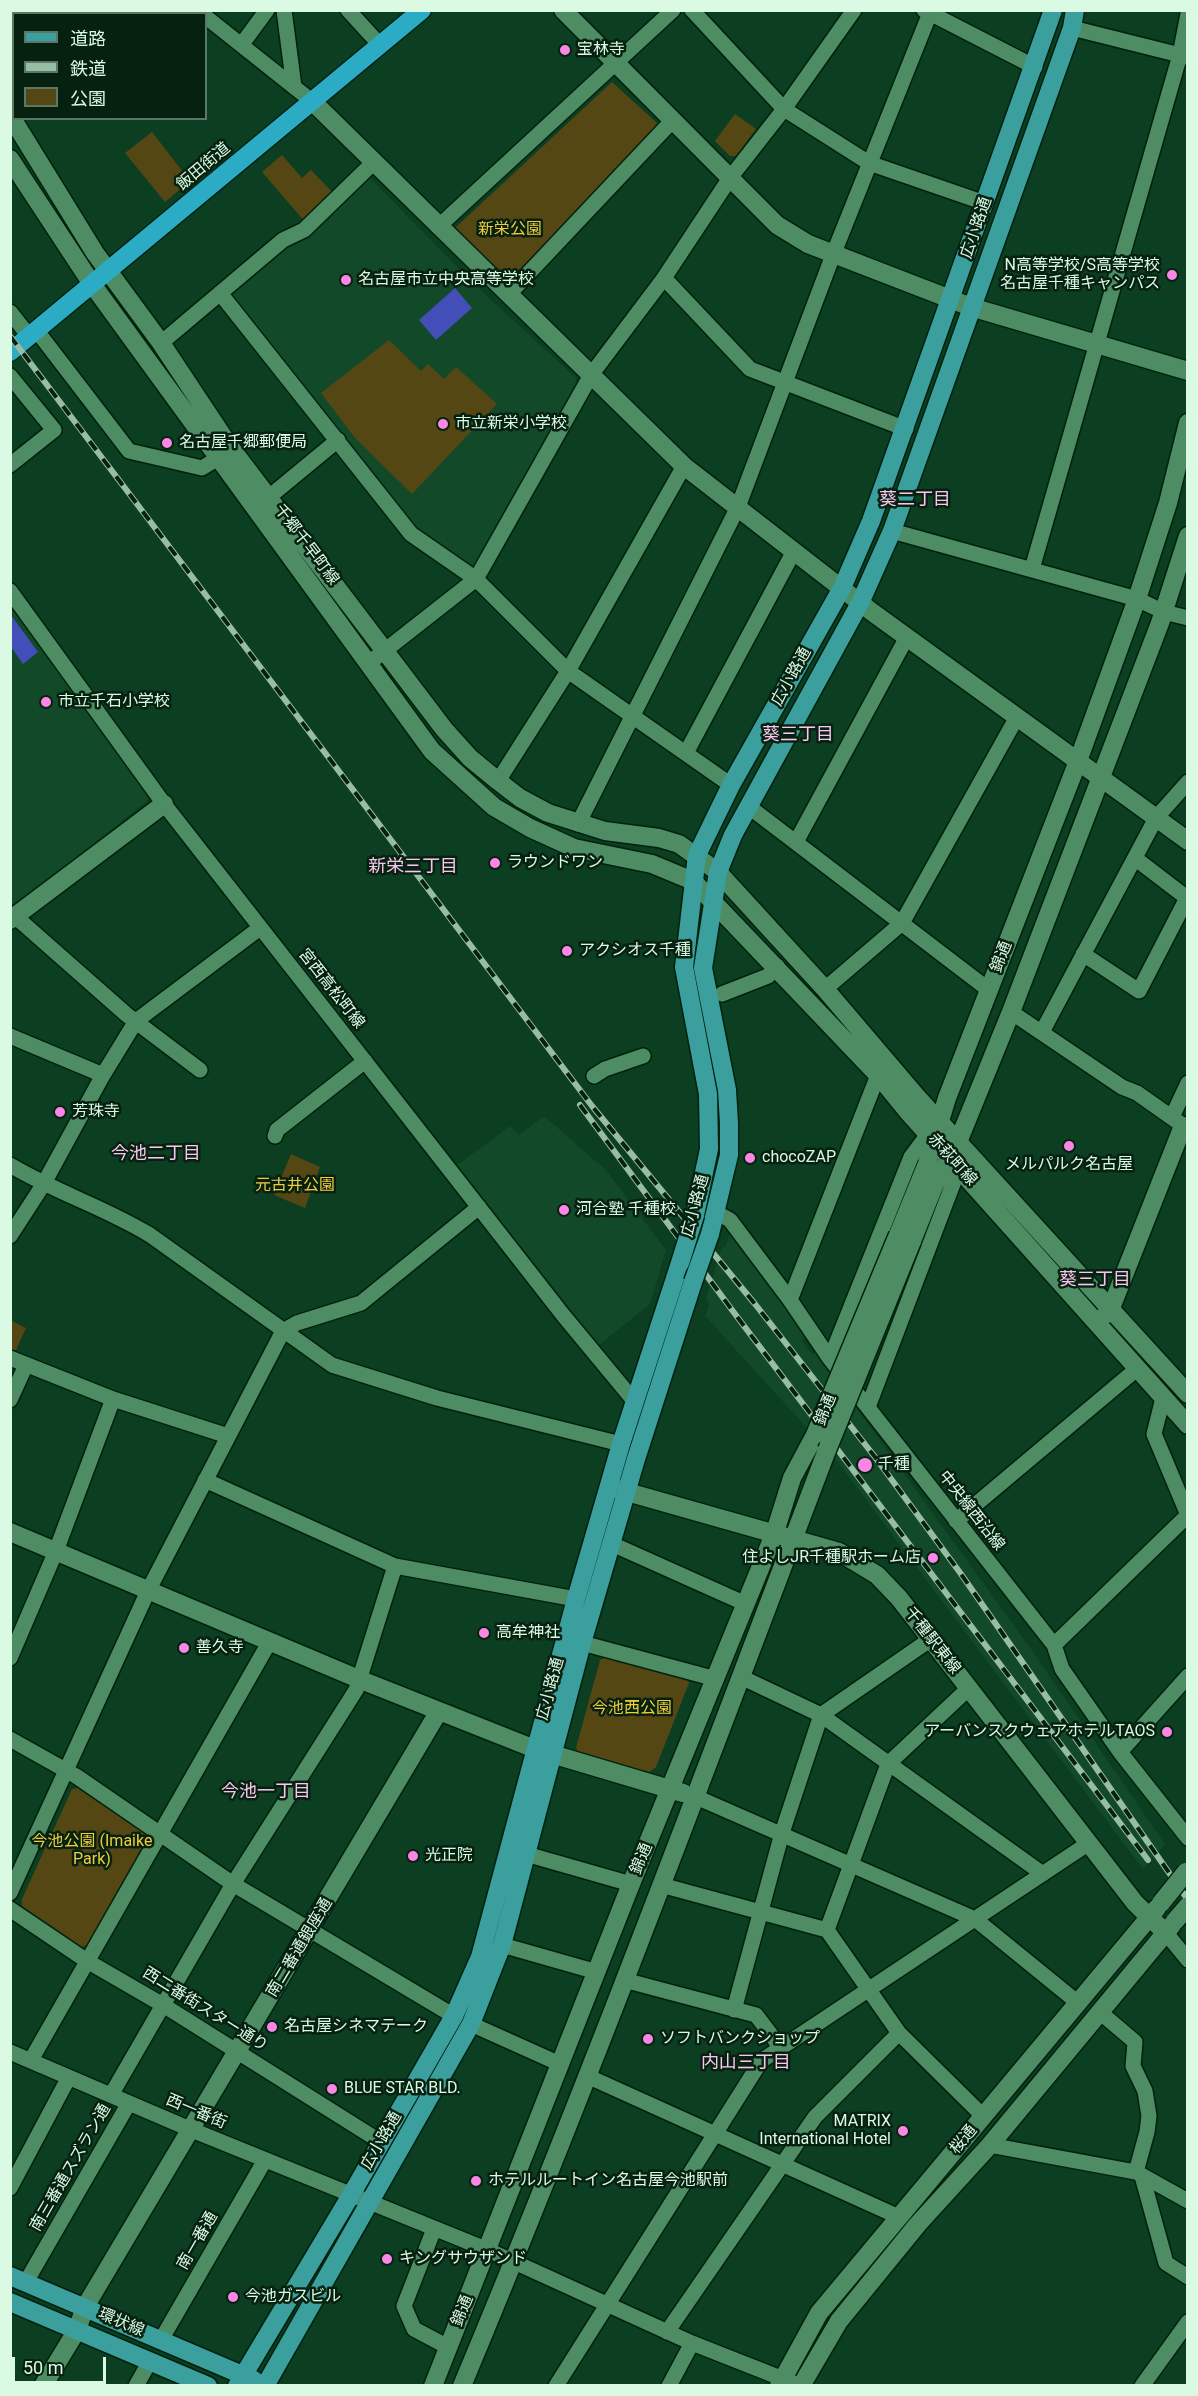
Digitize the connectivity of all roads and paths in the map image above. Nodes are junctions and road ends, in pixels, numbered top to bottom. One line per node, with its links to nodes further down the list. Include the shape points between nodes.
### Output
1 (267, 10): 14 (street)
2 (284, 10): 19 (street)
3 (348, 10): 15 (street)
4 (422, 10): 15 (highway, 飯田街道)
5 (562, 10): 17 (street)
6 (672, 10): 17 (street)
7 (692, 10): 21 (street)
8 (854, 10): 21 (street)
9 (1053, 10): 18 (main road, 広小路通)
10 (927, 12): 18 (street); 26 (street)
11 (1188, 14): 16 (street)
12 (207, 18): 14 (street)
13 (1074, 19): 16 (street); 37 (main road, 広小路通)
14 (242, 44): 19 (street)
15 (380, 45): 20 (highway, 飯田街道)
16 (1184, 56): 40 (street)
17 (615, 62): 23 (street); 29 (street)
18 (1035, 67): 28 (main road, 広小路通)
19 (294, 87): 20 (street)
20 (313, 102): 25 (street); 31 (highway, 飯田街道)
21 (784, 109): 26 (street); 27 (street)
22 (13, 120): 31 (street, 千郷千早町線)
23 (673, 120): 27 (street); 35 (street)
24 (10, 159): 33 (street, 千郷千早町線)
25 (373, 163): 29 (street); 34 (street, via 304,230 283,240)
26 (869, 163): 28 (street); 30 (street)
27 (730, 178): 30 (street, via 777,225); 32 (street)
28 (985, 203): 36 (main road, 広小路通)
29 (438, 227): 35 (street)
30 (833, 255): 36 (street); 45 (street)
31 (108, 271): 33 (highway, 飯田街道); 39 (street, 千郷千早町線)
32 (664, 278): 43 (street); 45 (street, via 750,369)
33 (92, 284): 38 (highway, 飯田街道); 49 (street, 千郷千早町線)
34 (220, 292): 39 (street); 48 (street)
35 (508, 295): 43 (street)
36 (952, 300): 37 (street); 47 (main road, 広小路通)
37 (971, 307): 40 (street); 54 (main road, 広小路通)
38 (24, 325): 41 (highway, 飯田街道); 49 (street, via 129,451 202,468)
39 (161, 343): 52 (street, 千郷千早町線, via 230,447)
40 (1096, 345): 42 (street); 57 (street)
41 (10, 352)
42 (1188, 371)
43 (591, 375): 51 (street); 58 (street)
44 (10, 376): 50 (street, via 54,430)
45 (784, 384): 47 (street); 53 (street)
46 (1188, 423): 61 (street, 錦通)
47 (906, 429): 59 (main road, 広小路通)
48 (338, 440): 52 (street); 58 (street, via 411,534)
49 (218, 458): 67 (street, 千郷千早町線)
50 (10, 465)
51 (684, 466): 53 (street); 68 (street)
52 (269, 497): 66 (street, 千郷千早町線)
53 (738, 507): 56 (street); 69 (street)
54 (892, 531): 57 (street); 62 (main road, 広小路通)
55 (1188, 536): 63 (street, 錦通)
56 (794, 551): 59 (street); 71 (street)
57 (1032, 569): 61 (street)
58 (476, 579): 66 (street); 68 (street)
59 (842, 588): 62 (street); 76 (main road, 広小路通)
60 (11, 594): 77 (street, 宮西高松町線)
61 (1137, 599): 63 (street); 72 (street, 錦通)
62 (860, 603): 65 (street); 78 (main road, 広小路通)
63 (1164, 612): 64 (street); 73 (street, 錦通)
64 (1188, 618)
65 (907, 637): 70 (street); 82 (street)
66 (386, 650): 67 (street); 74 (street, 千郷千早町線, via 444,729)
67 (369, 663): 86 (street, 千郷千早町線, via 432,751 494,807 574,848 652,864)
68 (568, 670): 69 (street); 74 (street)
69 (632, 715): 71 (street); 80 (street)
70 (1017, 717): 72 (street); 89 (street)
71 (686, 753): 76 (street)
72 (1078, 761): 73 (street); 94 (street, 錦通)
73 (1101, 780): 79 (street); 96 (street, 錦通)
74 (498, 782): 80 (street, 千郷千早町線, via 548,813)
75 (1188, 782): 79 (street)
76 (731, 785): 83 (main road, 広小路通)
77 (164, 804): 88 (street); 90 (street, 宮西高松町線)
78 (748, 806): 82 (street); 85 (main road, 広小路通)
79 (1156, 818): 81 (street); 84 (street)
80 (578, 824): 83 (street, 千郷千早町線, via 659,838)
81 (1188, 841)
82 (796, 842): 89 (street)
83 (697, 855): 85 (street, 千郷千早町線); 86 (main road, 広小路通)
84 (1136, 859): 91 (street); 91 (street, via 1187,898 1139,991)
85 (718, 872): 87 (main road, 広小路通); 93 (street, 赤萩町線)
86 (693, 881): 87 (street, 千郷千早町線); 129 (main road, 広小路通, bridge, via 684,967 708,1094 709,1149 695,1215)
87 (713, 899): 92 (street, 赤萩町線); 114 (main road, 広小路通, via 703,968 728,1090 729,1124 729,1155)
88 (14, 919): 97 (street)
89 (902, 922): 93 (street); 94 (street)
90 (260, 928): 97 (street); 101 (street, 宮西高松町線)
91 (1083, 954): 98 (street)
92 (777, 966): 95 (street, via 768,976); 104 (street, 赤萩町線)
93 (825, 989): 108 (street, 赤萩町線)
94 (989, 990): 108 (street, 錦通)
95 (722, 994)
96 (1011, 1012): 98 (street); 110 (street, 錦通)
97 (136, 1021): 102 (street); 103 (street)
98 (1042, 1032): 107 (street)
99 (12, 1042): 103 (street)
100 (643, 1056): 105 (street)
101 (365, 1061): 109 (street, via 277,1130); 113 (street, 宮西高松町線)
102 (200, 1070)
103 (103, 1075): 112 (street)
104 (878, 1075): 108 (street, 赤萩町線); 117 (street)
105 (594, 1076)
106 (1188, 1083): 107 (street)
107 (1181, 1124): 118 (street)
108 (933, 1131): 110 (street, 赤萩町線); 116 (street, 錦通); 122 (street, via 908,1162)
109 (275, 1136)
110 (956, 1156): 116 (street, 錦通); 118 (street, 赤萩町線); 119 (street, 赤萩町線); 130 (street)
111 (10, 1165): 112 (street)
112 (43, 1185): 115 (street); 120 (street, via 132,1224 232,1291)
113 (479, 1207): 120 (street, via 361,1303); 129 (street, 宮西高松町線)
114 (717, 1213): 117 (street, 中央線西沿線, via 730,1220); 136 (main road, 広小路通, bridge)
115 (10, 1236)
116 (905, 1238): 140 (street, 錦通, bridge, via 792,1478); 141 (street, 錦通, bridge)
117 (790, 1300): 122 (street, 中央線西沿線)
118 (1111, 1308): 119 (street); 125 (street, 赤萩町線)
119 (1097, 1323): 124 (street, 赤萩町線)
120 (283, 1331): 132 (street); 133 (street, via 332,1365 437,1398)
121 (10, 1358): 123 (street)
122 (830, 1359): 130 (street, 中央線西沿線)
123 (26, 1365): 127 (street); 128 (street)
124 (1138, 1368): 126 (street, 赤萩町線); 138 (street)
125 (1185, 1384)
126 (1162, 1398): 131 (street, 赤萩町線); 137 (street, via 1154,1434)
127 (10, 1400)
128 (113, 1400): 132 (street); 143 (street)
129 (635, 1402): 133 (main road, 広小路通)
130 (868, 1407): 138 (street, 中央線西沿線)
131 (1188, 1425)
132 (228, 1436): 134 (street)
133 (621, 1444): 135 (main road, 広小路通)
134 (205, 1480): 144 (street); 145 (street)
135 (608, 1487): 136 (street, 千種駅東線); 146 (main road, 広小路通)
136 (627, 1492): 140 (street, 千種駅東線); 142 (main road, 広小路通)
137 (1188, 1515): 151 (street)
138 (956, 1521): 151 (street, 中央線西沿線)
139 (10, 1532): 143 (street)
140 (775, 1532): 141 (street, 千種駅東線); 147 (street, 錦通)
141 (794, 1538): 148 (street, 千種駅東線, via 839,1552 877,1575); 154 (street, 錦通)
142 (612, 1544): 147 (street); 150 (main road, 広小路通)
143 (57, 1551): 145 (street); 152 (street)
144 (395, 1566): 146 (street); 156 (street)
145 (148, 1591): 149 (street); 164 (street)
146 (576, 1599): 161 (main road, 広小路通)
147 (746, 1604): 155 (street, 錦通)
148 (931, 1639): 157 (street, 千種駅東線); 159 (street)
149 (270, 1641): 156 (street); 168 (street)
150 (582, 1643): 155 (street); 161 (main road, 広小路通)
151 (1054, 1645): 162 (street, 中央線西沿線, via 1062,1670)
152 (10, 1658)
153 (1188, 1676): 162 (street)
154 (741, 1677): 159 (street); 166 (street, 錦通)
155 (716, 1678): 165 (street, 錦通)
156 (361, 1680): 158 (street); 175 (street)
157 (969, 1688): 163 (street); 170 (street, 千種駅東線)
158 (439, 1711): 161 (street); 185 (street, 南二番通銀座通)
159 (821, 1715): 163 (street); 167 (street)
160 (10, 1739): 164 (street)
161 (543, 1752): 165 (street); 171 (main road, 広小路通); 197 (main road, 広小路通, via 480,1957)
162 (1120, 1752): 169 (street, 中央線西沿線)
163 (888, 1764): 172 (street); 174 (street)
164 (67, 1772): 168 (street); 178 (street)
165 (671, 1788): 166 (street); 176 (street, 錦通)
166 (696, 1797): 167 (street); 177 (street, 錦通)
167 (782, 1833): 172 (street); 182 (street)
168 (159, 1834): 175 (street); 189 (street)
169 (1188, 1838)
170 (1089, 1843): 174 (street); 181 (street, 千種駅東線, via 1135,1903)
171 (526, 1854): 176 (street); 187 (main road, 広小路通)
172 (850, 1865): 183 (street); 186 (street)
173 (1187, 1871): 181 (street, 桜通, bridge)
174 (1043, 1874): 183 (street)
175 (232, 1884): 185 (street); 194 (street)
176 (631, 1884): 190 (street, 錦通)
177 (661, 1885): 182 (street); 191 (street, 錦通)
178 (10, 1893)
179 (1188, 1906): 184 (street, 桜通, bridge)
180 (10, 1909): 189 (street, 西二番街スター通り)
181 (1155, 1910): 184 (street, 千種駅東線); 193 (street, 桜通)
182 (760, 1911): 186 (street); 195 (street)
183 (975, 1919): 192 (street); 193 (street)
184 (1170, 1927): 188 (street); 196 (street, 桜通)
185 (310, 1930): 197 (street); 202 (street, 南二番通銀座通)
186 (827, 1930): 192 (street)
187 (502, 1944): 190 (street); 198 (main road, 広小路通)
188 (1188, 1960)
189 (87, 1961): 194 (street, 西二番街スター通り); 203 (street)
190 (597, 1972): 204 (street, 錦通)
191 (624, 1980): 195 (street); 205 (street, 錦通)
192 (868, 1988): 199 (street); 200 (street)
193 (1077, 2002): 209 (street, 桜通)
194 (163, 2005): 202 (street, 西二番街スター通り); 207 (street)
195 (734, 2010): 200 (street, via 756,2015)
196 (1101, 2013): 213 (street, 桜通); 216 (street, via 1135,2042 1133,2066 1145,2091 1149,2116)
197 (454, 2016): 212 (main road, 広小路通)
198 (471, 2024): 204 (street); 220 (main road, 広小路通)
199 (899, 2032): 209 (street); 215 (street, via 815,2117)
200 (781, 2048): 211 (street, via 761,2061)
201 (10, 2052): 203 (street, 西一番街)
202 (238, 2052): 210 (street, 南二番通銀座通); 212 (street, 西二番街スター通り)
203 (31, 2060): 206 (street, 西一番街)
204 (560, 2064): 223 (street, 錦通)
205 (587, 2076): 211 (street); 224 (street, 錦通)
206 (69, 2077): 207 (street, 西一番街); 217 (street)
207 (111, 2095): 208 (street, 西一番街)
208 (129, 2103): 210 (street, 西一番街); 226 (street, 南三番通スズラン通)
209 (984, 2117): 221 (street, 桜通)
210 (192, 2130): 214 (street, 西一番街); 229 (street, 南二番通銀座通)
211 (715, 2134): 215 (street); 228 (street)
212 (381, 2142): 218 (main road, 広小路通)
213 (990, 2145): 216 (street); 247 (street, 桜通, via 918,2224 839,2321)
214 (265, 2160): 218 (street, 西一番街); 233 (street, 南一番通)
215 (784, 2165): 221 (street); 232 (street)
216 (1139, 2174): 219 (street); 225 (street, via 1166,2263)
217 (10, 2188)
218 (351, 2195): 220 (street, 西一番街); 237 (main road, 広小路通)
219 (1188, 2201)
220 (369, 2203): 222 (street, 西一番街); 242 (main road, 広小路通)
221 (899, 2217): 238 (street, 桜通, via 819,2313)
222 (434, 2229): 223 (street, 西一番街); 235 (street, via 404,2306 414,2329)
223 (488, 2250): 224 (street, 西一番街); 235 (street, 錦通)
224 (514, 2262): 228 (street, 西一番街); 244 (street, 錦通)
225 (1188, 2277)
226 (18, 2279): 229 (main road, 環状線)
227 (10, 2301): 231 (main road, 環状線)
228 (607, 2305): 232 (street, 西一番街); 245 (street)
229 (85, 2307): 231 (street, 南二番通銀座通); 233 (main road, 環状線)
230 (1188, 2322): 248 (street)
231 (77, 2330): 236 (main road, 環状線); 239 (street, 南二番通銀座通)
232 (667, 2332): 234 (street, 西一番街)
233 (161, 2340): 237 (main road, 環状線)
234 (692, 2343): 238 (street, 西一番街); 246 (street)
235 (448, 2347): 243 (street, 錦通)
236 (150, 2361): 240 (street); 241 (main road, 環状線)
237 (240, 2380): 242 (main road, 環状線)
238 (781, 2382): 247 (street, 西一番街)
239 (43, 2385)
240 (136, 2385)
241 (208, 2385)
242 (265, 2385)
243 (433, 2385)
244 (462, 2385)
245 (556, 2385)
246 (669, 2385)
247 (801, 2385)
248 (1142, 2385)

